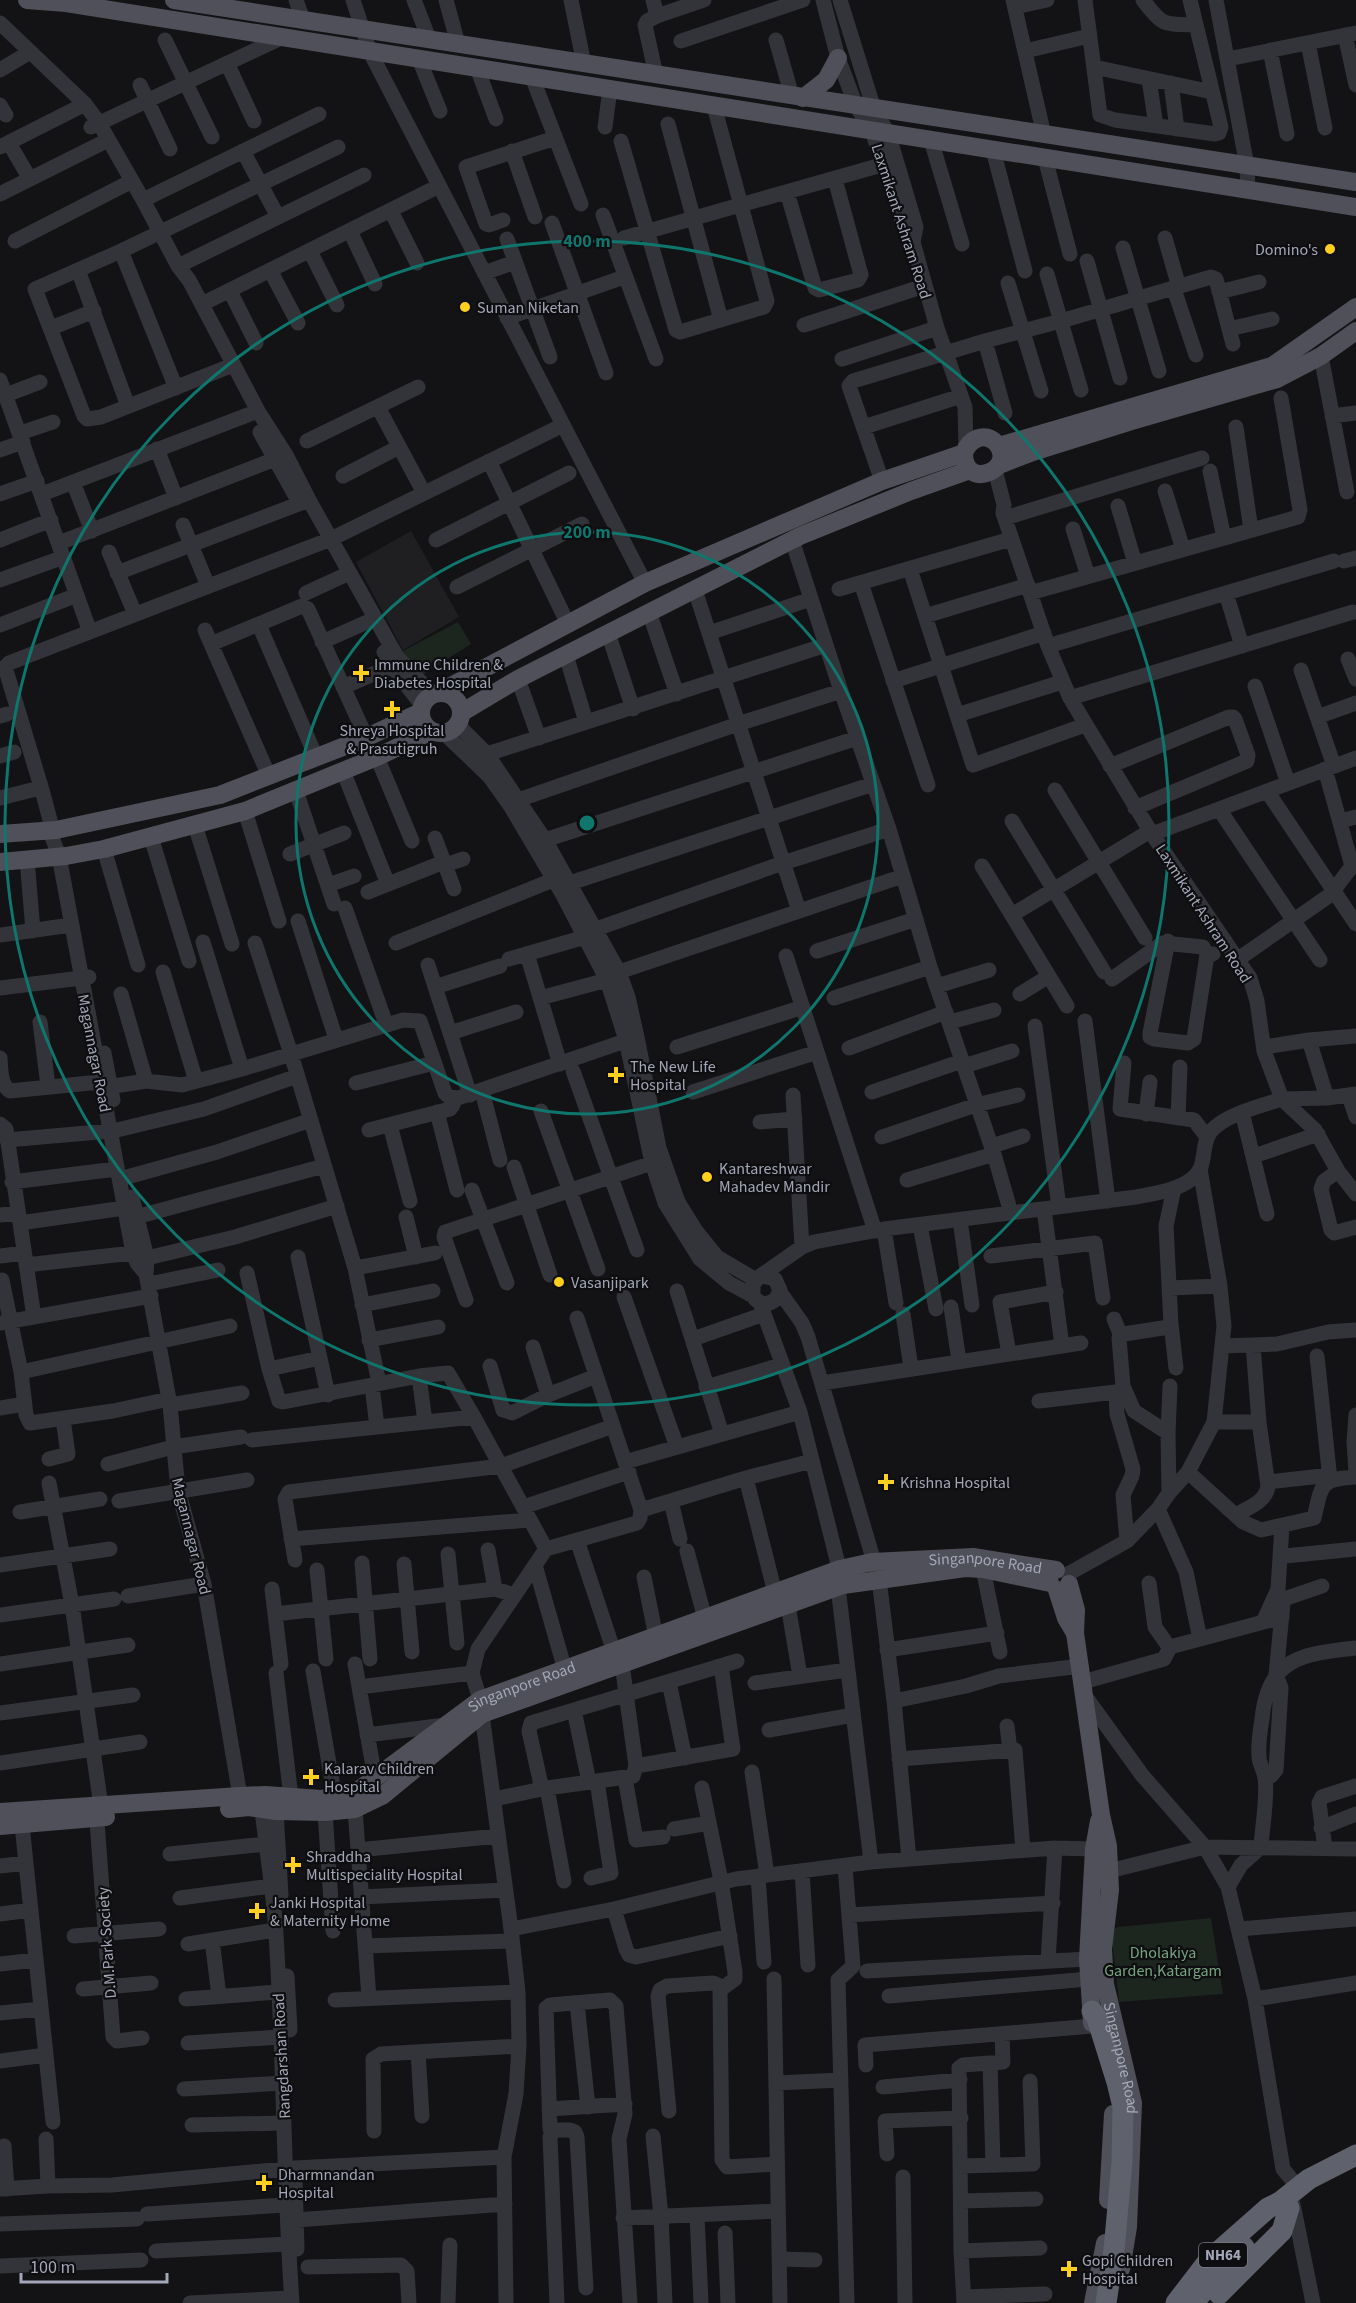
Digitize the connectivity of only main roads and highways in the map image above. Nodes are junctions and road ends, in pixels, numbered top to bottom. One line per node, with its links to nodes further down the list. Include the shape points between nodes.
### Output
1 (27, 0): 6 (main road, via 66,3)
2 (174, 0): 4 (main road)
3 (838, 58): 4 (main road, via 826,80)
4 (797, 97): 5 (main road)
5 (1356, 182)
6 (1356, 207)
7 (1356, 307): 9 (main road, via 1272,366)
8 (1356, 331): 11 (main road, via 1321,356 1277,379 1030,453)
9 (999, 446): 10 (main road, via 982,437 970,441); 11 (main road, via 1001,452)
10 (965, 450): 11 (main road, via 964,459); 12 (main road, via 882,481 645,583)
11 (987, 470): 13 (main road, via 911,491 792,540 518,679)
12 (428, 701): 13 (main road, via 422,720); 13 (main road, via 446,693 454,698 459,705); 14 (main road, via 364,738 220,795 127,816)
13 (448, 725): 15 (main road, via 245,811 104,849)
14 (0, 834)
15 (0, 862)
16 (1060, 1580): 17 (main road, Singanpore Road, via 965,1568 879,1580); 17 (main road, Singanpore Road, via 973,1557 873,1562); 24 (main road, Singanpore Road, via 1066,1618 1075,1633)
17 (840, 1581): 18 (main road, Singanpore Road)
18 (782, 1599): 19 (main road, Singanpore Road); 19 (main road, Singanpore Road, via 705,1619 656,1637)
19 (618, 1658): 20 (main road, Singanpore Road); 20 (main road, Singanpore Road, via 565,1670)
20 (481, 1707): 21 (main road, Singanpore Road, via 445,1725 352,1795); 21 (main road, Singanpore Road, via 382,1796 355,1809)
21 (330, 1805): 22 (main road, Singanpore Road, via 269,1810); 22 (main road, Singanpore Road, via 291,1797 240,1796)
22 (98, 1810): 23 (main road, Singanpore Road); 25 (main road, Singanpore Road)
23 (0, 1812)
24 (1101, 1815): 26 (main road, Singanpore Road, via 1094,1849 1088,1959); 32 (main road, Singanpore Road, via 1108,1845 1110,1890 1103,1949 1104,1984 1133,2103 1128,2227)
25 (0, 1826)
26 (1096, 2025): 30 (main road, Singanpore Road, via 1113,2106 1105,2248); 31 (highway, via 1122,2107 1120,2184)
27 (1356, 2155): 29 (highway, NH64, via 1309,2179)
28 (1356, 2168): 29 (highway, NH64)
29 (1284, 2205): 33 (highway, via 1268,2208 1209,2260); 34 (highway, NH64, via 1225,2253); 35 (highway, NH64); 36 (highway, via 1281,2231 1226,2284)
30 (1093, 2303)
31 (1106, 2303)
32 (1115, 2303)
33 (1176, 2303)
34 (1184, 2303)
35 (1194, 2303)
36 (1212, 2303)

